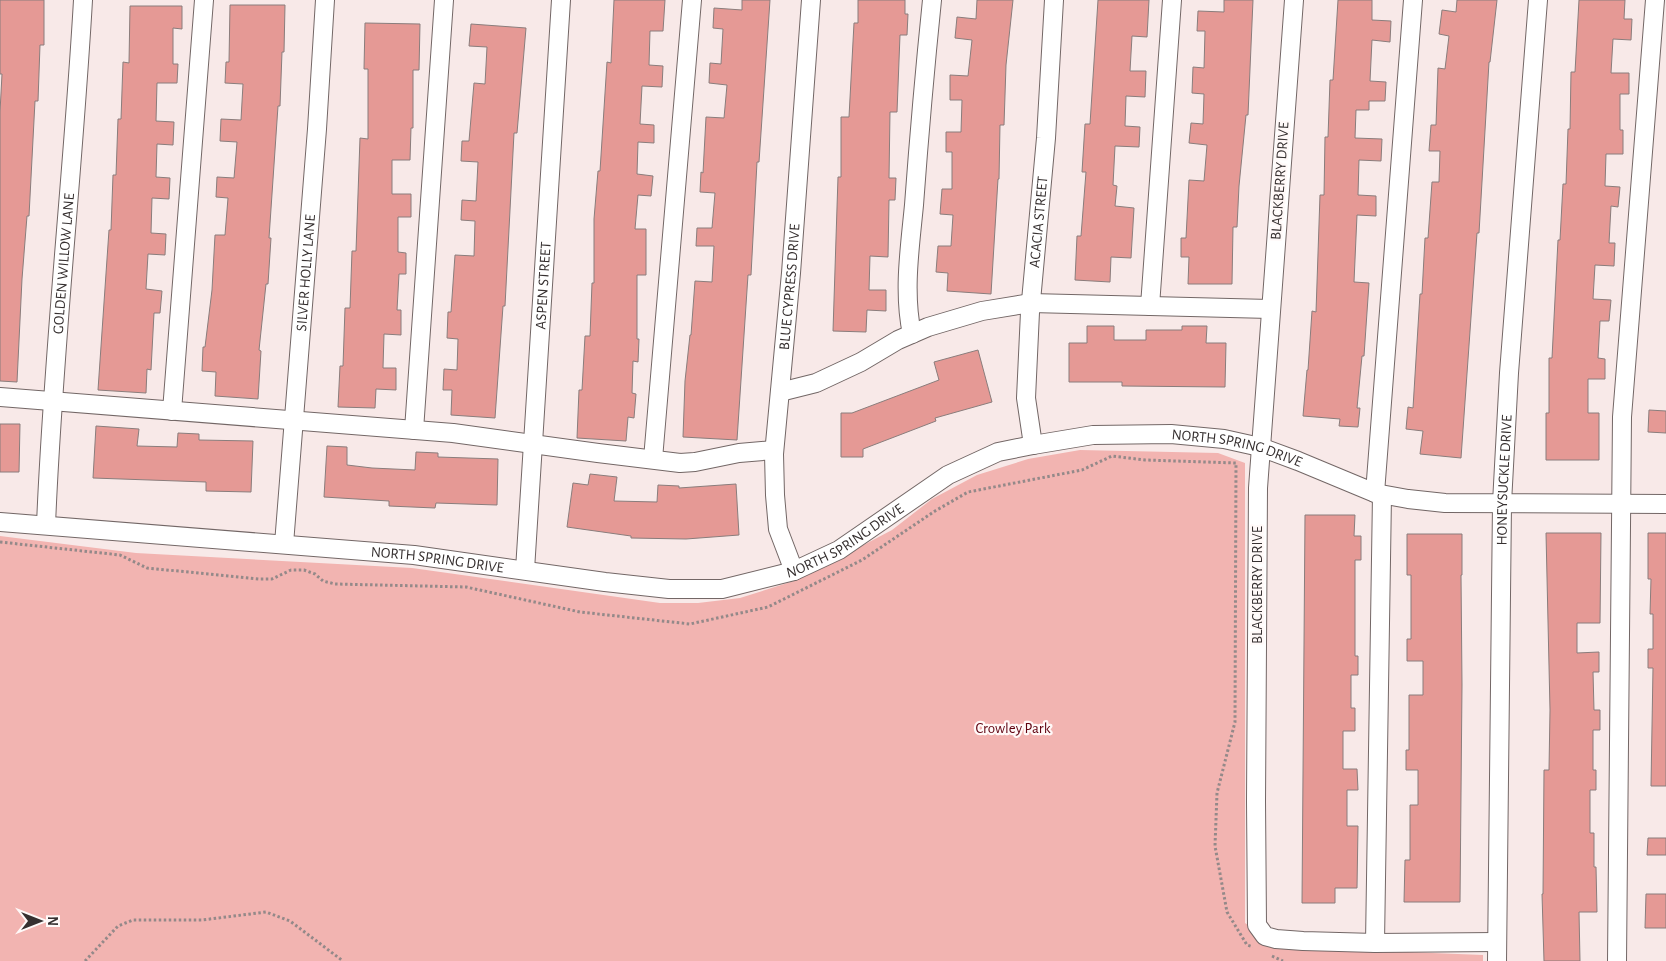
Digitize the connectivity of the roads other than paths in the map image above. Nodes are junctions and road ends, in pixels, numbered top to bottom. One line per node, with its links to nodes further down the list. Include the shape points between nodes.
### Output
1 (83, 0): 21 (street, GOLDEN WILLOW LANE)
2 (204, 0): 22 (street)
3 (326, 0): 23 (street, SILVER HOLLY LANE)
4 (444, 0): 24 (street)
5 (561, 0): 25 (street, ASPEN STREET)
6 (692, 0): 29 (street)
7 (811, 0): 19 (street, BLUE CYPRESS DRIVE)
8 (932, 0): 18 (street, via 910,257 908,313)
9 (1054, 0): 15 (street, ACACIA STREET)
10 (1172, 0): 16 (street)
11 (1294, 0): 17 (street, BLACKBERRY DRIVE)
12 (1413, 0): 30 (street)
13 (1538, 0): 31 (street, HONEYSUCKLE DRIVE)
14 (1655, 0): 32 (street, via 1622,417)
15 (1031, 303): 16 (street); 18 (street, via 982,312); 26 (street, ACACIA STREET, via 1026,398)
16 (1150, 306): 17 (street)
17 (1270, 309): 27 (street, BLACKBERRY DRIVE)
18 (912, 334): 19 (street, via 816,383)
19 (780, 392): 28 (street, BLUE CYPRESS DRIVE)
20 (0, 397): 21 (street)
21 (52, 402): 22 (street); 35 (street, GOLDEN WILLOW LANE)
22 (172, 411): 23 (street)
23 (294, 420): 24 (street); 36 (street, SILVER HOLLY LANE)
24 (414, 430): 25 (street)
25 (534, 443): 29 (street); 37 (street, ASPEN STREET)
26 (1033, 445): 27 (street, NORTH SPRING DRIVE, via 1093,436 1171,434); 38 (street, NORTH SPRING DRIVE, via 998,452 948,475 840,550)
27 (1260, 447): 30 (street, NORTH SPRING DRIVE); 40 (street, BLACKBERRY DRIVE, via 1257,925 1264,936 1276,939)
28 (774, 450): 29 (street, via 694,462); 38 (street, BLUE CYPRESS DRIVE, via 778,529)
29 (653, 459)
30 (1378, 494): 31 (street, NORTH SPRING DRIVE, via 1444,502); 40 (street)
31 (1502, 503): 32 (street, NORTH SPRING DRIVE); 39 (street, HONEYSUCKLE DRIVE)
32 (1621, 504): 33 (street, NORTH SPRING DRIVE); 42 (street)
33 (1666, 504)
34 (0, 522): 35 (street, NORTH SPRING DRIVE)
35 (46, 525): 36 (street, NORTH SPRING DRIVE)
36 (284, 544): 37 (street, NORTH SPRING DRIVE, via 414,555)
37 (525, 570): 38 (street, NORTH SPRING DRIVE, via 669,589 722,588)
38 (794, 571)
39 (1497, 942): 40 (street, BLACKBERRY DRIVE); 41 (street, HONEYSUCKLE DRIVE)
40 (1375, 943)
41 (1497, 961)
42 (1616, 961)

